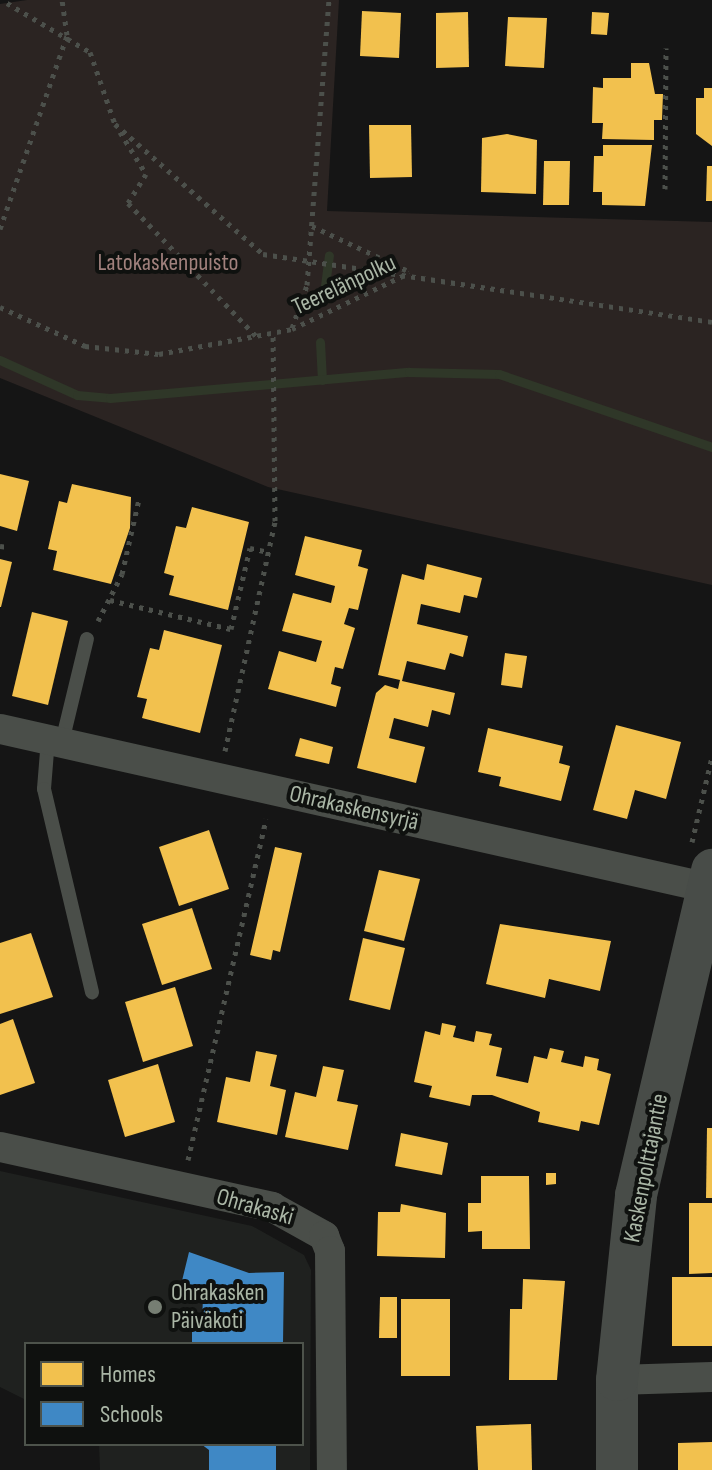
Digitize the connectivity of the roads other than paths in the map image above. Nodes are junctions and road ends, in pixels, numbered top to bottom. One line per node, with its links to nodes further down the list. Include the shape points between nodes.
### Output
1 (87, 639): 3 (lane)
2 (0, 729): 3 (street, Ohrakaskensyrjä)
3 (55, 741): 4 (street, Ohrakaskensyrjä); 5 (lane, via 44,789)
4 (701, 880): 8 (street, Kaskenpolttajantie, via 636,1195)
5 (92, 992)
6 (0, 1147): 9 (street, Ohrakaski, via 272,1207 324,1236 330,1251)
7 (712, 1377): 8 (street)
8 (617, 1380): 10 (street, Kaskenpolttajantie)
9 (332, 1470)
10 (617, 1470)

